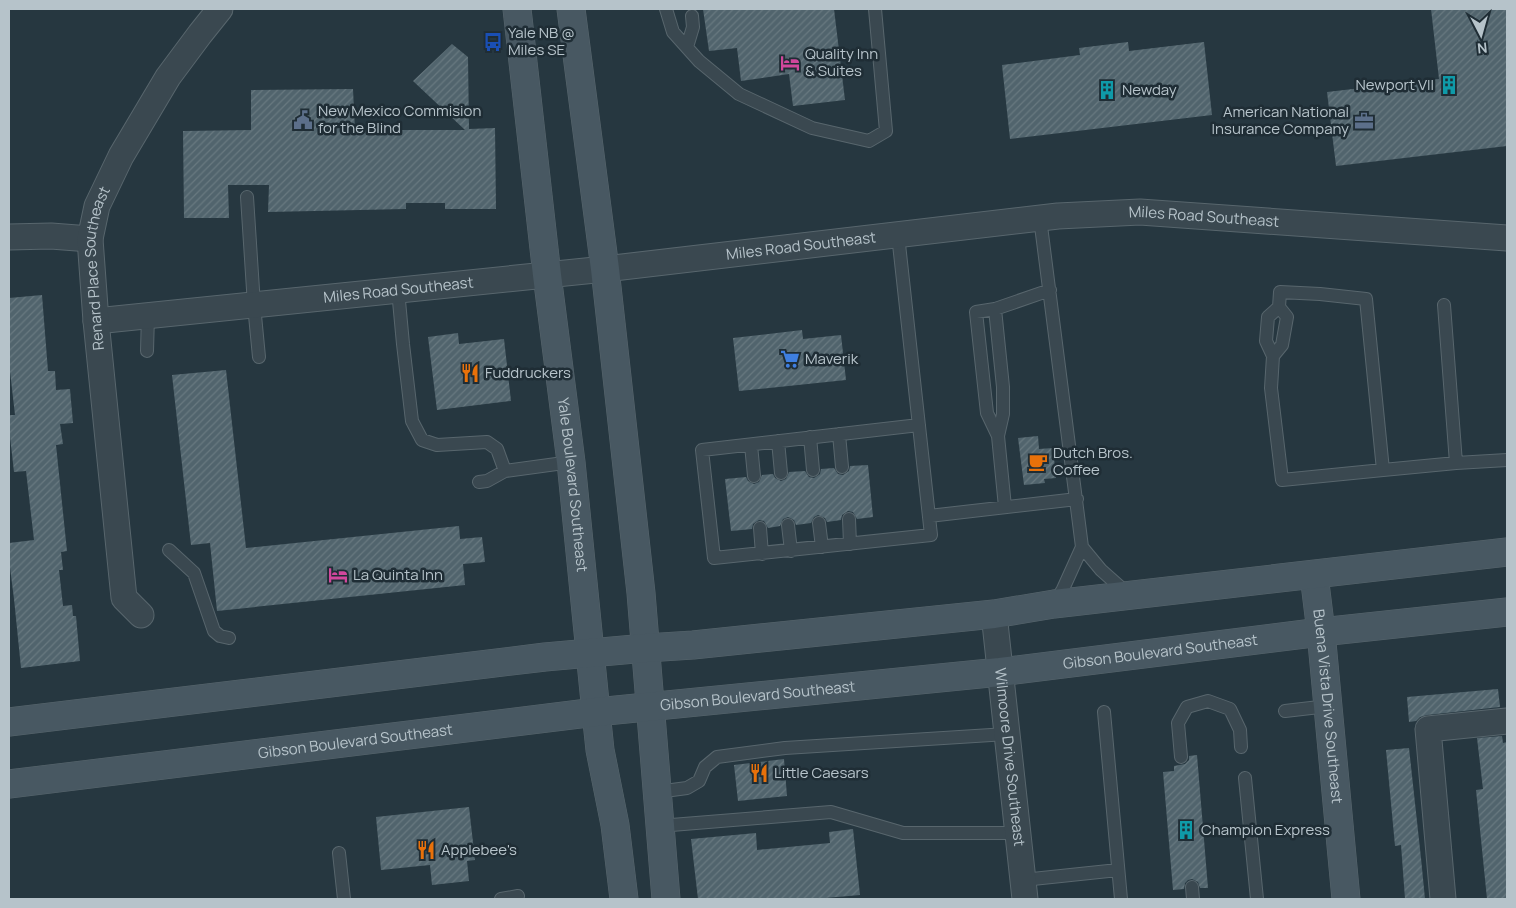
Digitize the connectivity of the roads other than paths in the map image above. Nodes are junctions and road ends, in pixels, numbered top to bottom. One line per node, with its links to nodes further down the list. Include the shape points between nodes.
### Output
1 (220, 9): 13 (street, Renard Place Southeast, via 168,77 120,156 97,206)
2 (517, 9): 15 (main road, Yale Boulevard Southeast)
3 (571, 9): 14 (main road)
4 (666, 9): 7 (lane, via 673,32)
5 (874, 9): 7 (lane, via 886,131 869,142 812,128 739,94)
6 (692, 16): 7 (lane, via 693,27)
7 (687, 47)
8 (247, 197): 18 (lane)
9 (1040, 218): 10 (street, Miles Road Southeast); 12 (street, Miles Road Southeast, via 1140,212); 17 (lane)
10 (898, 235): 14 (street, Miles Road Southeast); 27 (lane)
11 (9, 237): 13 (street)
12 (1507, 238)
13 (90, 239): 23 (street, Renard Place Southeast)
14 (604, 270): 15 (street, Miles Road Southeast); 65 (main road)
15 (546, 275): 16 (street, Miles Road Southeast); 34 (main road, Yale Boulevard Southeast)
16 (398, 290): 18 (street, Miles Road Southeast); 39 (lane, via 412,421 422,440 437,445 487,442 497,449)
17 (1050, 290): 21 (lane); 43 (lane)
18 (254, 305): 22 (street, Miles Road Southeast); 26 (lane)
19 (1444, 305): 35 (lane)
20 (1279, 307): 25 (lane, via 1287,317 1282,345); 25 (lane, via 1268,317 1266,341); 38 (lane, via 1280,292 1366,300)
21 (996, 309): 29 (lane, via 1003,387 1003,414); 29 (lane, via 976,312 987,413)
22 (148, 315): 23 (street, Miles Road Southeast); 24 (lane)
23 (96, 321): 62 (street, Renard Place Southeast, via 124,598)
24 (147, 351)
25 (1273, 356): 38 (lane, via 1271,388 1282,480)
26 (259, 357)
27 (919, 425): 28 (lane); 45 (lane)
28 (839, 434): 30 (lane); 36 (lane)
29 (998, 436): 44 (lane)
30 (810, 437): 31 (lane); 37 (lane)
31 (778, 441): 32 (lane); 40 (lane)
32 (751, 445): 41 (lane); 56 (lane, via 702,450 703,460 714,558)
33 (1507, 460): 35 (lane)
34 (571, 462): 39 (lane); 66 (main road, Yale Boulevard Southeast)
35 (1456, 463): 38 (lane)
36 (842, 467)
37 (813, 470)
38 (1383, 470)
39 (505, 471): 42 (lane)
40 (781, 473)
41 (754, 476)
42 (479, 482)
43 (1077, 499): 44 (lane); 52 (lane)
44 (1005, 507): 45 (lane)
45 (929, 516): 50 (lane, via 931,535)
46 (848, 520): 50 (lane)
47 (819, 523): 51 (lane)
48 (788, 525): 54 (lane)
49 (760, 528): 56 (lane)
50 (850, 544): 51 (lane)
51 (822, 547): 54 (lane)
52 (1082, 547): 58 (lane, via 1101,570); 59 (lane)
53 (169, 550): 64 (lane, via 194,573 214,631)
54 (791, 551): 56 (lane)
55 (1507, 552): 57 (main road)
56 (762, 554)
57 (1314, 575): 58 (main road); 63 (main road, Buena Vista Drive Southeast)
58 (1130, 596): 59 (main road)
59 (1054, 604): 61 (main road)
60 (1507, 612): 63 (main road, Gibson Boulevard Southeast)
61 (994, 614): 65 (main road); 67 (street, Wilmoore Drive Southeast)
62 (141, 615)
63 (1321, 632): 67 (main road, Gibson Boulevard Southeast); 69 (main road, Buena Vista Drive Southeast)
64 (229, 638)
65 (646, 648): 66 (main road); 68 (main road)
66 (590, 654): 71 (main road, Yale Boulevard Southeast); 73 (main road)
67 (1000, 672): 68 (main road, Gibson Boulevard Southeast); 75 (street, Wilmoore Drive Southeast)
68 (651, 706): 71 (main road, Gibson Boulevard Southeast); 80 (main road)
69 (1328, 706): 70 (lane); 93 (main road, Buena Vista Drive Southeast)
70 (1285, 711)
71 (596, 712): 79 (main road, Gibson Boulevard Southeast); 89 (main road, Yale Boulevard Southeast)
72 (1104, 712): 84 (lane)
73 (9, 722)
74 (1507, 722): 94 (street, via 1428,729)
75 (1007, 734): 80 (lane, via 785,748 717,757 705,767 699,781 687,788); 82 (street, Wilmoore Drive Southeast)
76 (1241, 747): 77 (lane, via 1240,730 1230,709 1208,701 1186,707 1178,723)
77 (1181, 757)
78 (1245, 778): 92 (lane)
79 (9, 784)
80 (657, 792): 81 (main road)
81 (660, 826): 82 (lane, via 831,812 904,834); 90 (main road)
82 (1018, 833): 85 (street, Wilmoore Drive Southeast)
83 (339, 853): 87 (lane)
84 (1118, 870): 85 (lane); 91 (lane)
85 (1024, 889)
86 (518, 896): 88 (lane)
87 (344, 899)
88 (501, 899)
89 (624, 899)
90 (666, 899)
91 (1121, 899)
92 (1257, 899)
93 (1346, 899)
94 (1443, 899)

